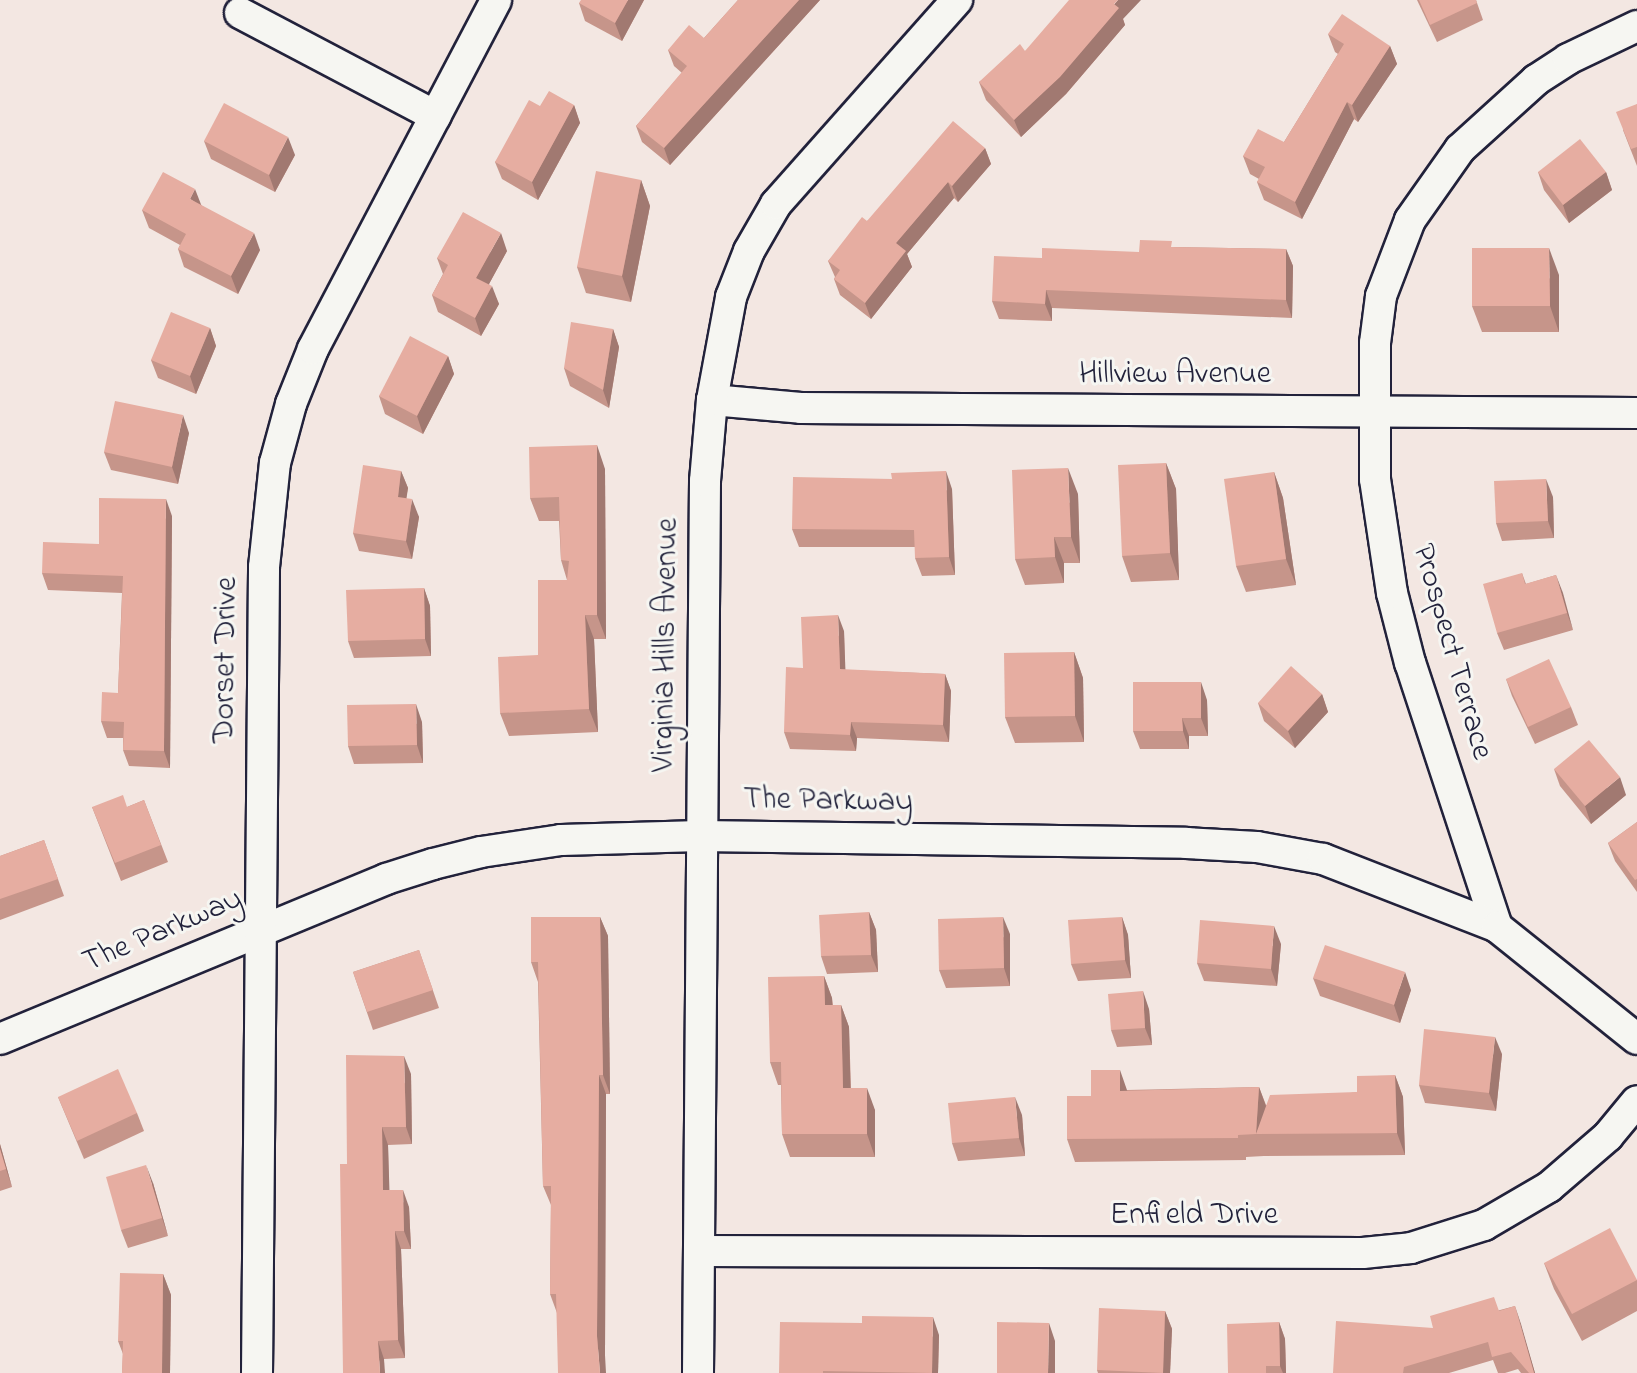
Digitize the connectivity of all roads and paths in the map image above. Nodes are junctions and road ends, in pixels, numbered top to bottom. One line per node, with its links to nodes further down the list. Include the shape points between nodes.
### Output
1 (496, 0): 5 (street, Dorset Drive)
2 (957, 0): 6 (street, Virginia Hills Avenue, via 797,177 761,227 731,297)
3 (240, 13): 5 (street)
4 (1637, 26): 7 (street, Prospect Terrace, via 1568,59 1519,93 1460,149 1426,192 1390,265 1381,296)
5 (435, 116): 11 (street, Dorset Drive, via 313,349 275,463 264,567)
6 (712, 400): 7 (street, Hillview Avenue, via 801,408); 9 (street, Virginia Hills Avenue, via 705,481)
7 (1375, 412): 8 (street, Hillview Avenue); 10 (street, Prospect Terrace, via 1375,479 1392,593)
8 (1637, 413)
9 (700, 836): 10 (street, The Parkway, via 1257,847 1344,864); 11 (street, The Parkway, via 561,840 481,852 386,879); 15 (street, Virginia Hills Avenue)
10 (1497, 927): 13 (street, The Parkway)
11 (260, 930): 12 (street, The Parkway); 16 (street, Dorset Drive)
12 (0, 1039)
13 (1637, 1039)
14 (1637, 1101): 15 (street, Enfield Drive, via 1608,1136 1549,1187 1484,1225 1411,1248 1363,1253)
15 (700, 1251): 17 (street, Virginia Hills Avenue)
16 (257, 1373)
17 (698, 1373)

